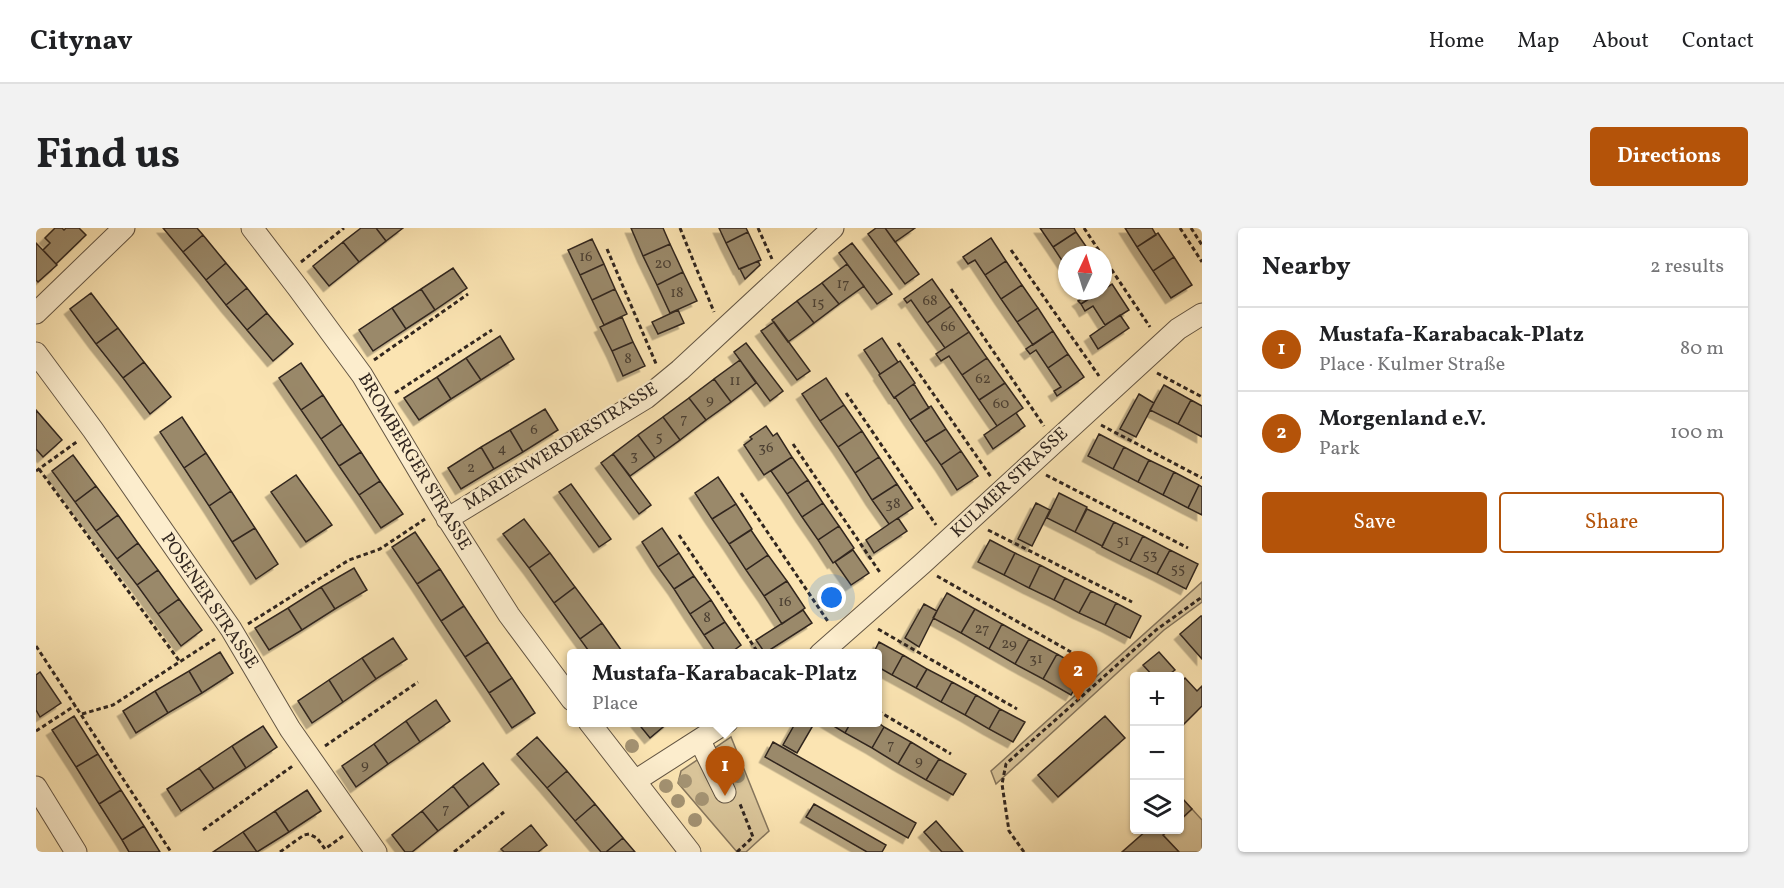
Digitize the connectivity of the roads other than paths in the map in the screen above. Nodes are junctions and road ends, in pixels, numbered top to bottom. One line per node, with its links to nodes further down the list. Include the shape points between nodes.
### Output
1 (124, 228): 4 (street)
2 (252, 228): 7 (street, BROMBERGER STRASSE, via 359,370)
3 (833, 228): 7 (street, MARIENWERDERSTRASSE, via 646,398)
4 (36, 313)
5 (1202, 314): 8 (street, KULMER STRASSE, via 1163,342)
6 (36, 353): 17 (street, POSENER STRASSE, via 233,631 290,729)
7 (444, 514): 9 (street, BROMBERGER STRASSE, via 509,615)
8 (826, 649)
9 (567, 693)
10 (592, 727): 13 (street)
11 (721, 727): 12 (street)
12 (699, 741): 13 (street); 15 (street)
13 (635, 781): 18 (street)
14 (36, 787): 16 (street)
15 (725, 792)
16 (70, 850)
17 (376, 852)
18 (690, 852)

